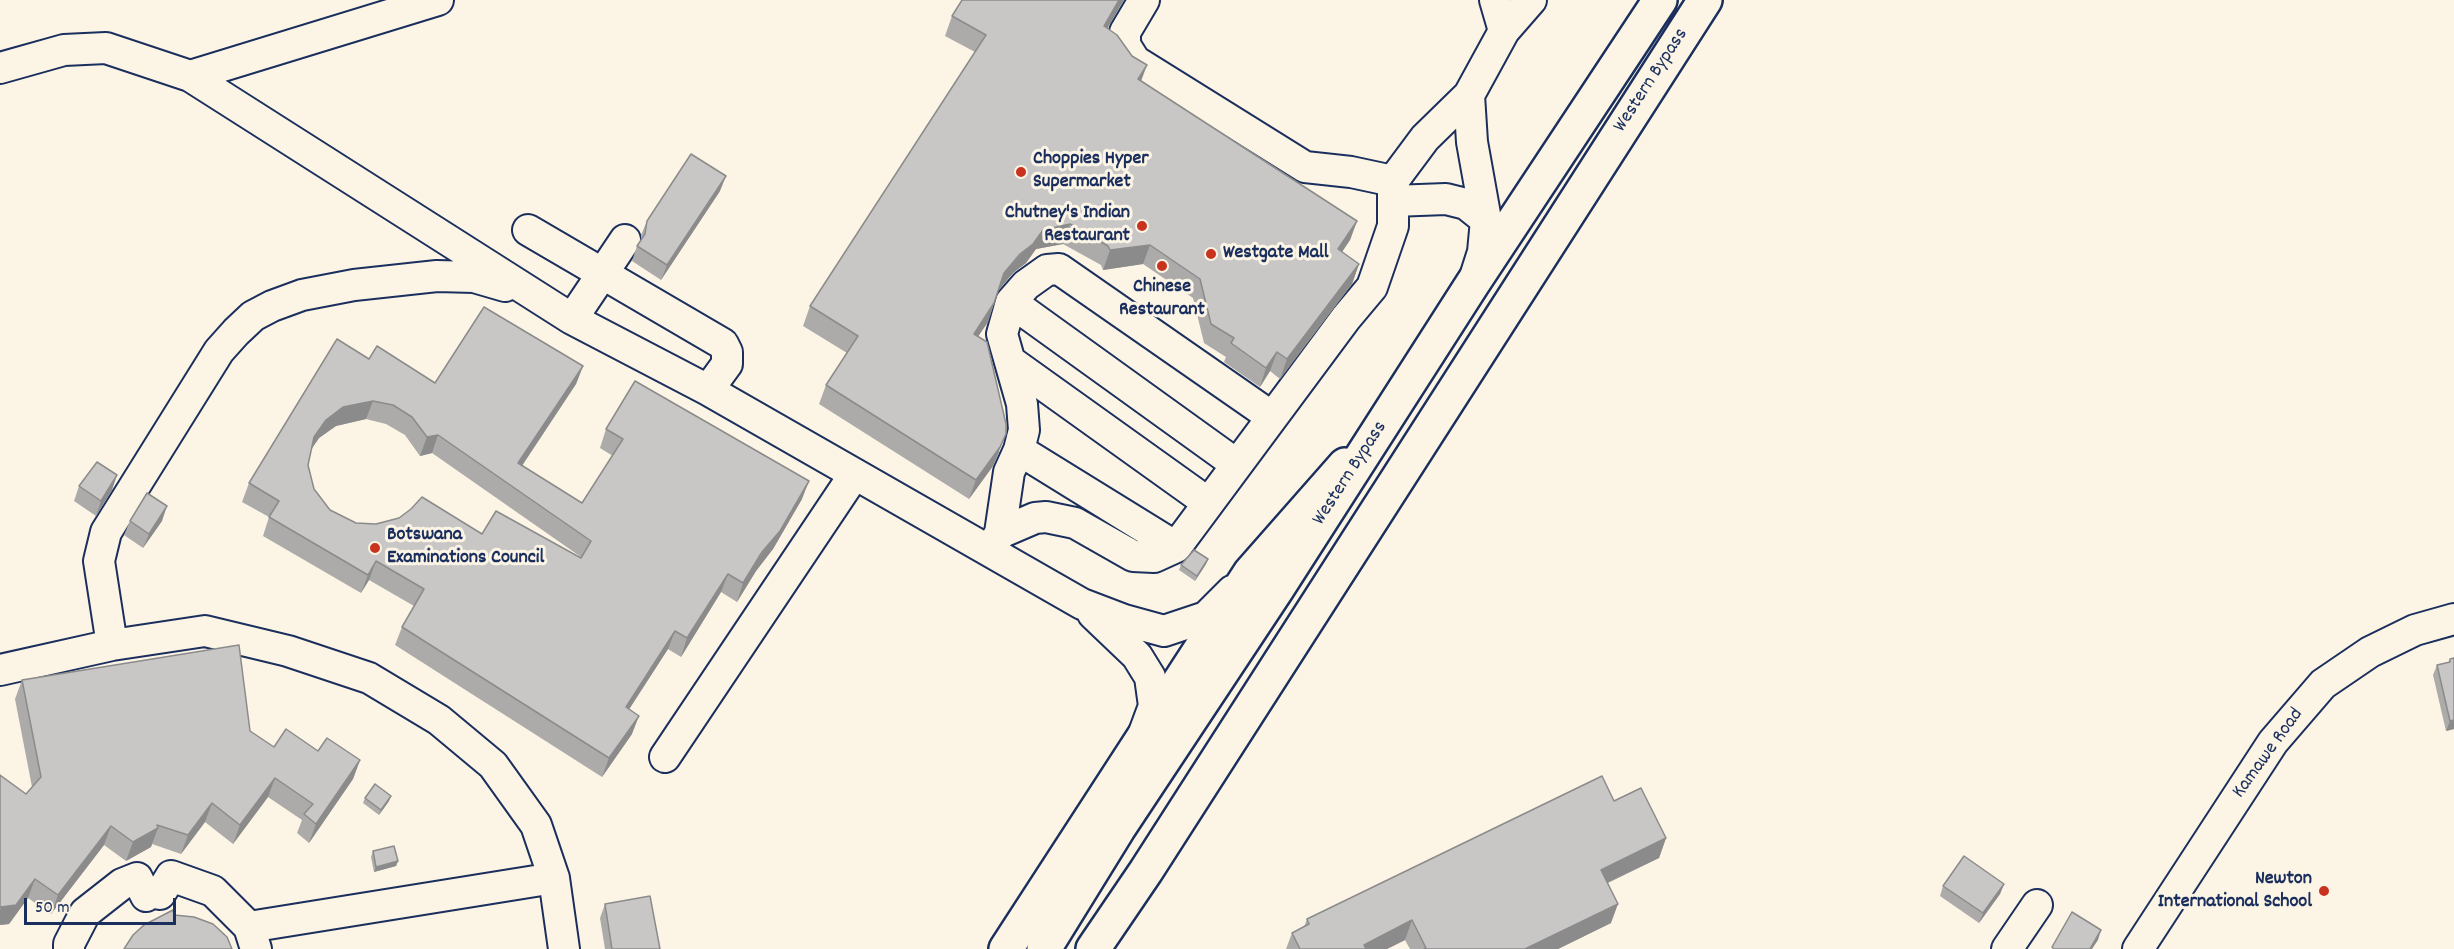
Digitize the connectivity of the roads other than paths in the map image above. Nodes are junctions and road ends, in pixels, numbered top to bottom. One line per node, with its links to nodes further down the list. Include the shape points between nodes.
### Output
1 (438, 0): 9 (street)
2 (1144, 0): 11 (street, via 1125,32 1125,45 1135,61 1305,167 1351,172)
3 (1495, 0): 7 (street)
4 (1531, 0): 7 (street)
5 (1660, 0): 16 (main road, Western Bypass)
6 (1705, 0): 37 (main road, Western Bypass)
7 (1504, 31): 10 (street)
8 (0, 68): 9 (street, via 64,50 106,48)
9 (190, 76): 17 (street)
10 (1470, 95): 11 (street, via 1425,138); 12 (street, via 1472,142)
11 (1393, 191): 12 (street, via 1466,204); 22 (street, via 1393,226 1372,287)
12 (1486, 220): 16 (street, via 1483,252)
13 (528, 230): 15 (street)
14 (625, 240): 15 (street)
15 (602, 274): 19 (street); 21 (street, via 723,344 727,363)
16 (1473, 283): 23 (main road, Western Bypass)
17 (531, 293): 19 (street); 33 (street, via 474,277 437,276 302,295 253,316 219,351 106,532 99,561)
18 (1011, 302): 20 (street, via 1002,334); 22 (street, via 1047,270 1059,269); 25 (street)
19 (572, 319): 21 (street)
20 (1010, 360): 24 (street, via 1022,404 1024,430); 27 (street)
21 (708, 390): 26 (street)
22 (1272, 417): 25 (street)
23 (1387, 417): 30 (main road); 44 (main road, Western Bypass)
24 (1019, 450): 28 (street, via 1009,472); 29 (street)
25 (1236, 464): 27 (street)
26 (854, 475): 28 (street); 36 (street)
27 (1207, 502): 29 (street)
28 (994, 543): 29 (street, via 1035,518 1046,517 1075,523 1132,556 1154,557); 31 (street)
29 (1176, 547)
30 (1250, 573): 31 (street, via 1206,617 1164,631); 35 (main road)
31 (1082, 604): 35 (street, via 1137,656 1150,676 1154,706)
32 (2454, 620): 48 (street, Kamawe Road, via 2415,630 2388,643 2323,684 2272,742)
33 (112, 645): 34 (street); 38 (street, via 205,631 288,651 369,678 439,720 493,765 536,825)
34 (0, 670)
35 (1140, 742): 43 (main road)
36 (665, 757)
37 (1146, 871): 45 (main road, Western Bypass); 46 (main road)
38 (554, 878): 40 (street); 42 (street)
39 (2037, 905): 47 (street)
40 (253, 938): 41 (street, via 213,891 171,876 153,895 137,878 122,884 85,913)
41 (61, 947)
42 (564, 949)
43 (1006, 949)
44 (1044, 949)
45 (1093, 949)
46 (1120, 949)
47 (2007, 949)
48 (2138, 949)

